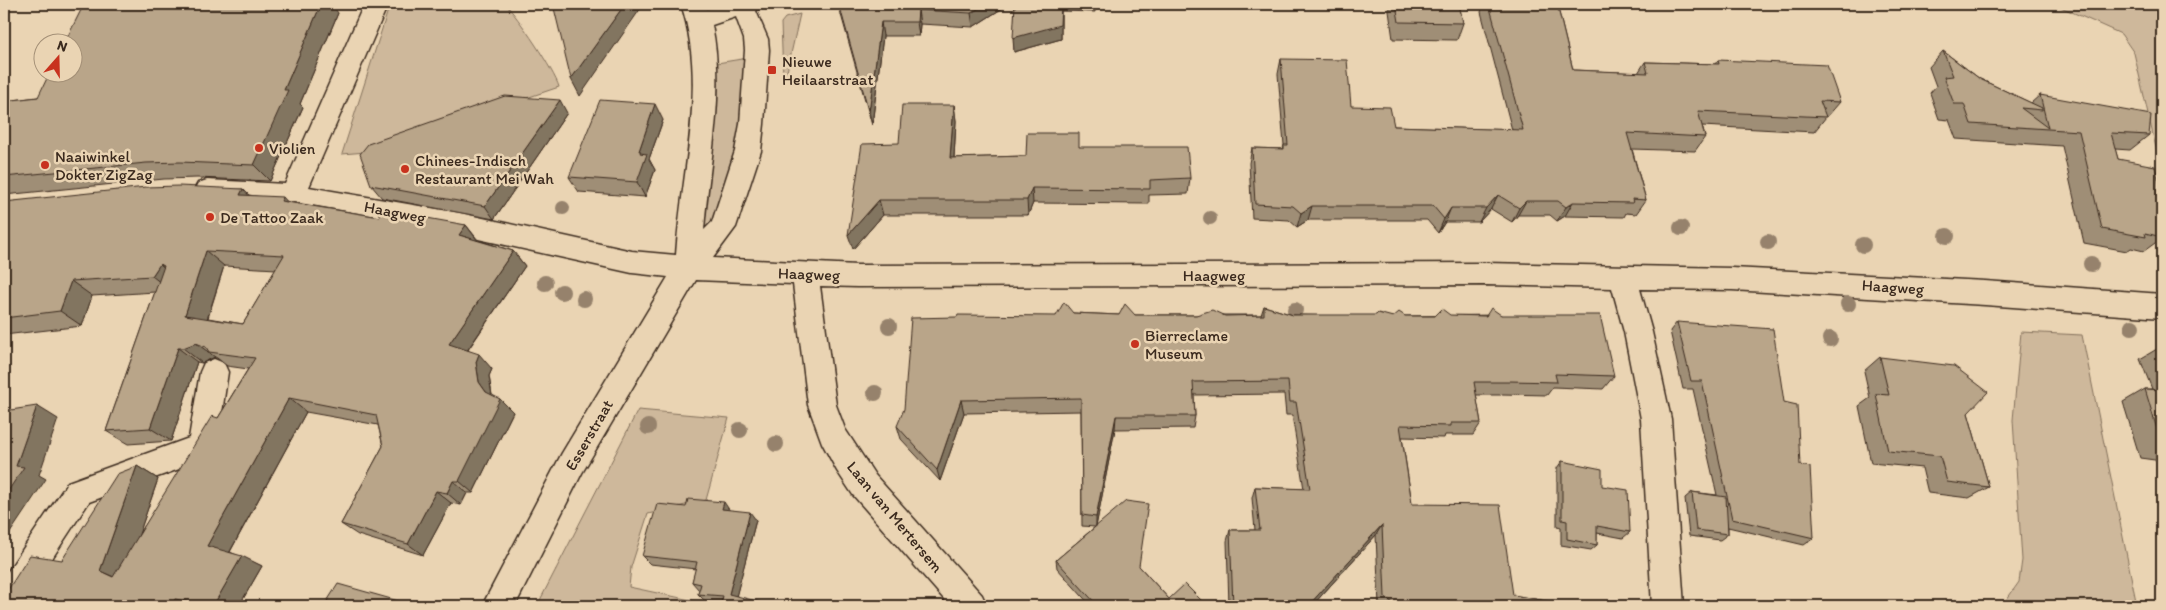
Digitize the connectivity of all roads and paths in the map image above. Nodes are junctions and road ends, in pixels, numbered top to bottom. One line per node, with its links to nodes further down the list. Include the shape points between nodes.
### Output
1 (376, 4): 5 (street)
2 (745, 4): 3 (street); 6 (street, via 757,50 748,151 723,227)
3 (696, 12): 6 (street, via 706,57 707,100 690,226)
4 (180, 191): 5 (street, Haagweg)
5 (294, 194): 6 (street, Haagweg, via 632,262)
6 (689, 268): 7 (street, Haagweg); 12 (street, Esserstraat, via 572,464)
7 (805, 274): 8 (street, Haagweg); 13 (street, Laan van Mertersem, via 822,405 832,434 864,484)
8 (1623, 276): 9 (street, Haagweg, via 1857,285); 14 (street, via 1656,419)
9 (2162, 306)
10 (214, 372): 11 (street, via 202,447 79,492)
11 (4, 604)
12 (498, 606)
13 (971, 606)
14 (1668, 606)

